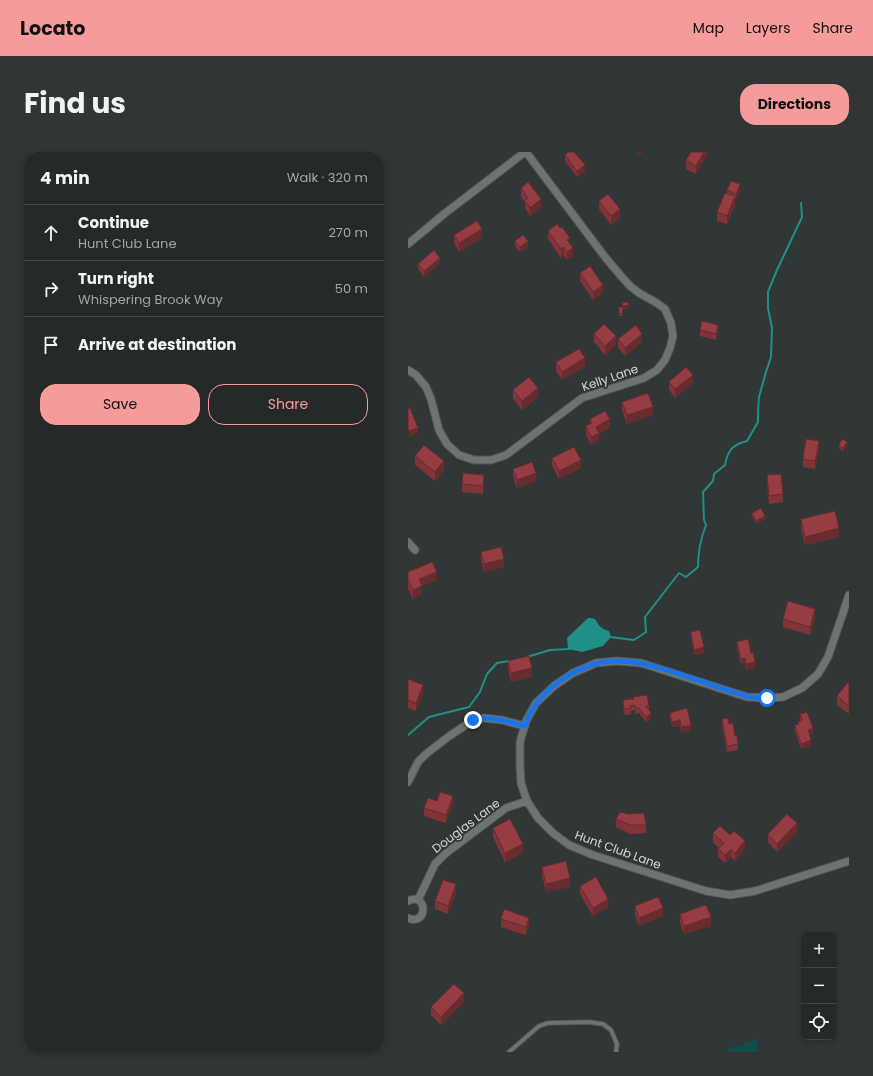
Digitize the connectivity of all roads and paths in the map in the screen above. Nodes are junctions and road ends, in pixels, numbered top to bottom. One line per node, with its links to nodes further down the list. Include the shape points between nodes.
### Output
1 (526, 152): 2 (street); 3 (street, Kelly Lane, via 621,276 639,293 665,309 671,322 673,336 665,360 657,370 644,378 582,398 506,455 491,460 474,460 459,455 447,444 439,430 426,387)
2 (408, 244)
3 (408, 370)
4 (408, 542): 5 (street)
5 (415, 550)
6 (849, 594): 7 (street, Hunt Club Lane, via 828,657 818,674 802,688 783,697 747,696 641,663 596,663 573,673 554,686 536,703)
7 (525, 726): 8 (street, via 502,720 473,720 426,754 418,762); 9 (street, Hunt Club Lane, via 520,742 520,766)
8 (408, 782)
9 (527, 801): 10 (street, Hunt Club Lane, via 552,833 569,845 706,891 730,896 755,891); 11 (street, Douglas Lane, via 506,808 445,854 435,864)
10 (849, 861)
11 (418, 900): 12 (street); 13 (street, via 424,908 422,916 416,919)
12 (408, 901)
13 (408, 918)
14 (509, 1052): 15 (lane, via 539,1026 548,1023 589,1022 602,1024 611,1030 617,1044)
15 (616, 1052)

